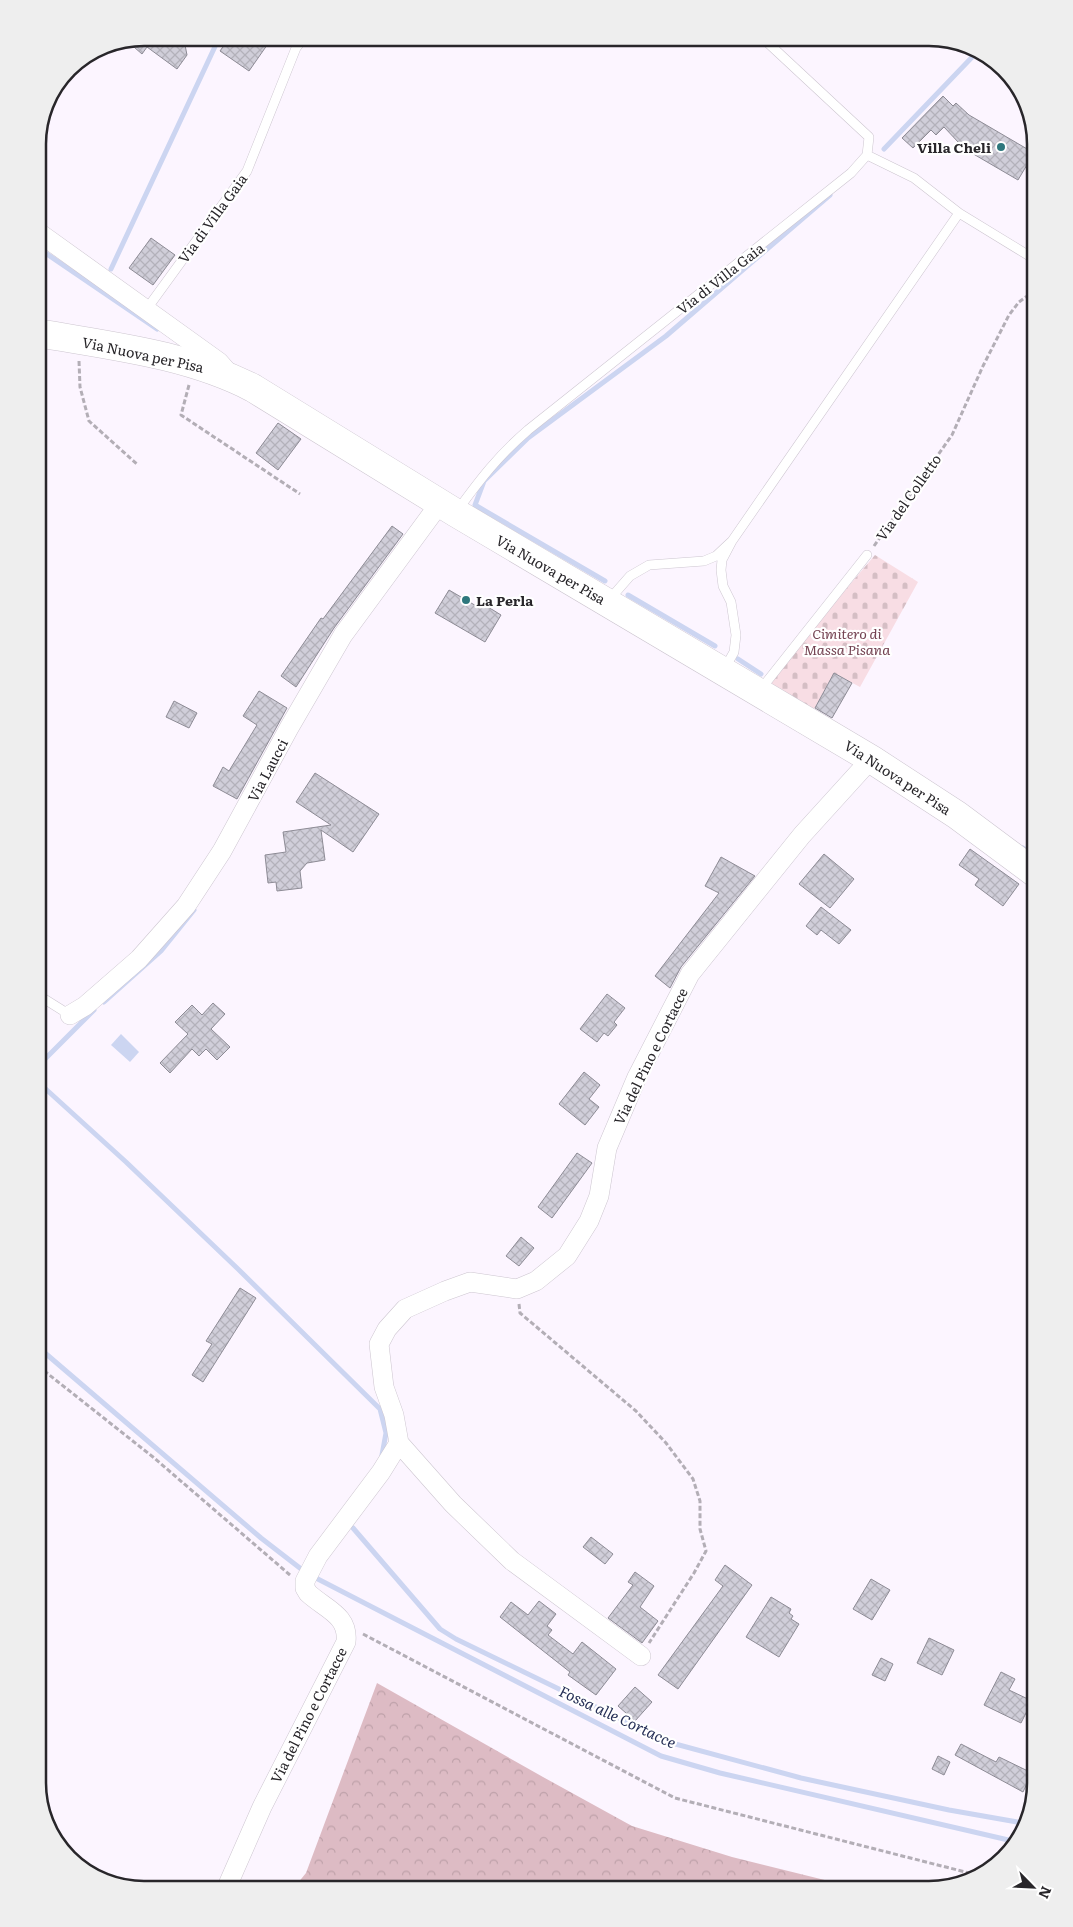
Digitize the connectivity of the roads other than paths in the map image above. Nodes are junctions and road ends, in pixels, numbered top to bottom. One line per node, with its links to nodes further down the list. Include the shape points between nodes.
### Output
1 (298, 46): 7 (lane, Via di Villa Gaia, via 247,171)
2 (771, 46): 3 (lane, via 869,137)
3 (868, 155): 4 (lane, via 914,178); 10 (lane, Via di Villa Gaia, via 851,173 516,441)
4 (959, 213): 6 (lane); 11 (lane)
5 (46, 238): 7 (street)
6 (1027, 254)
7 (146, 310): 9 (street, via 219,362)
8 (46, 334): 9 (main road, Via Nuova per Pisa, via 194,364)
9 (236, 379): 10 (main road, Via Nuova per Pisa)
10 (448, 508): 13 (main road, Via Nuova per Pisa); 19 (street, Via Laucci, via 343,635 222,851 186,906 139,959)
11 (732, 541): 13 (lane, via 716,556 704,561 649,565 630,576); 14 (lane, via 722,560 721,570 723,586 731,602 736,635 734,652)
12 (867, 555): 15 (lane, Via del Colletto)
13 (608, 602): 14 (main road, Via Nuova per Pisa)
14 (724, 671): 15 (main road, Via Nuova per Pisa)
15 (759, 691): 16 (main road, Via Nuova per Pisa)
16 (870, 758): 17 (main road, Via Nuova per Pisa, via 957,815); 20 (street, Via del Pino e Cortacce, via 802,835 690,974 637,1077 607,1148 599,1196 589,1221 567,1256 536,1282 517,1289 470,1282 445,1291 405,1309 387,1329 379,1344 384,1387 394,1414)
17 (1027, 866)
18 (46, 1000): 19 (lane)
19 (70, 1015)
20 (398, 1443): 21 (street, via 453,1504 512,1561); 22 (street, Via del Pino e Cortacce, via 307,1580 314,1598 345,1625 346,1642 262,1807)
21 (641, 1656)
22 (230, 1881)

